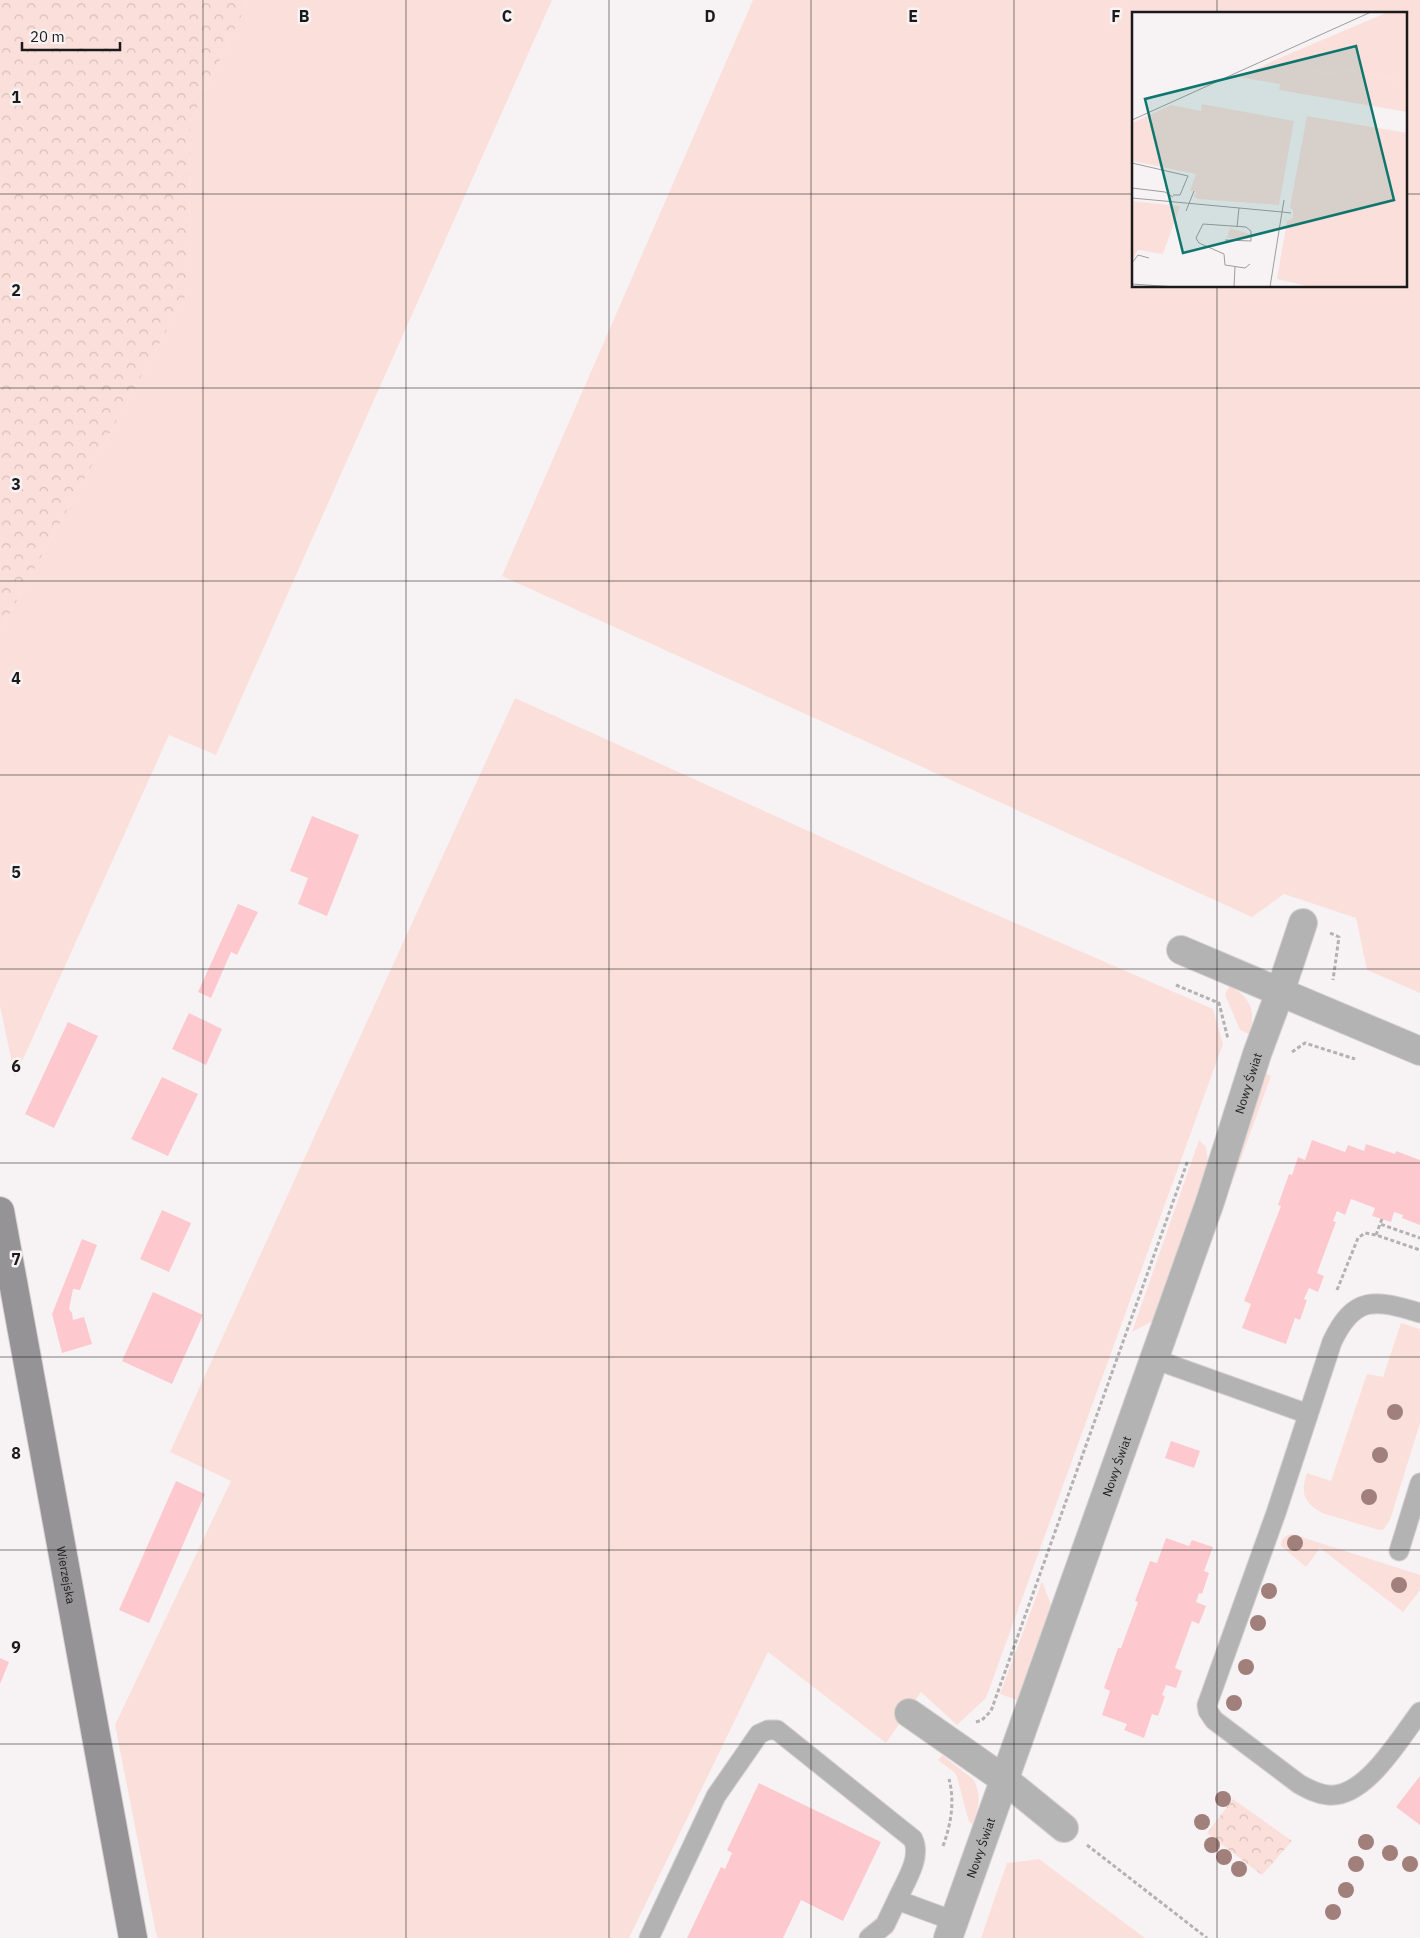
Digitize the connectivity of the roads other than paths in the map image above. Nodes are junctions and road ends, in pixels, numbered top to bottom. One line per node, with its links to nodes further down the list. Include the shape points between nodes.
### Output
1 (1303, 923): 3 (street, Nowy Świat)
2 (1182, 950): 3 (street)
3 (1280, 992): 4 (street); 7 (street, Nowy Świat)
4 (1420, 1051)
5 (0, 1211): 17 (street, Wierzejska)
6 (1420, 1313): 8 (lane, via 1379,1302 1350,1312 1332,1342)
7 (1154, 1359): 8 (lane); 13 (street, Nowy Świat)
8 (1308, 1414): 11 (lane, via 1260,1559 1210,1693 1208,1711 1214,1720 1299,1784 1329,1796 1344,1794 1369,1778)
9 (1420, 1483): 10 (lane)
10 (1399, 1551)
11 (1420, 1712)
12 (909, 1713): 13 (street)
13 (1005, 1780): 14 (street); 16 (street, Nowy Świat)
14 (1064, 1828)
15 (897, 1900): 16 (lane); 18 (lane, via 915,1857 917,1848 913,1839 777,1730 768,1730 759,1734 716,1796); 19 (lane, via 885,1925)
16 (951, 1930)
17 (133, 1938)
18 (649, 1938)
19 (869, 1938)

